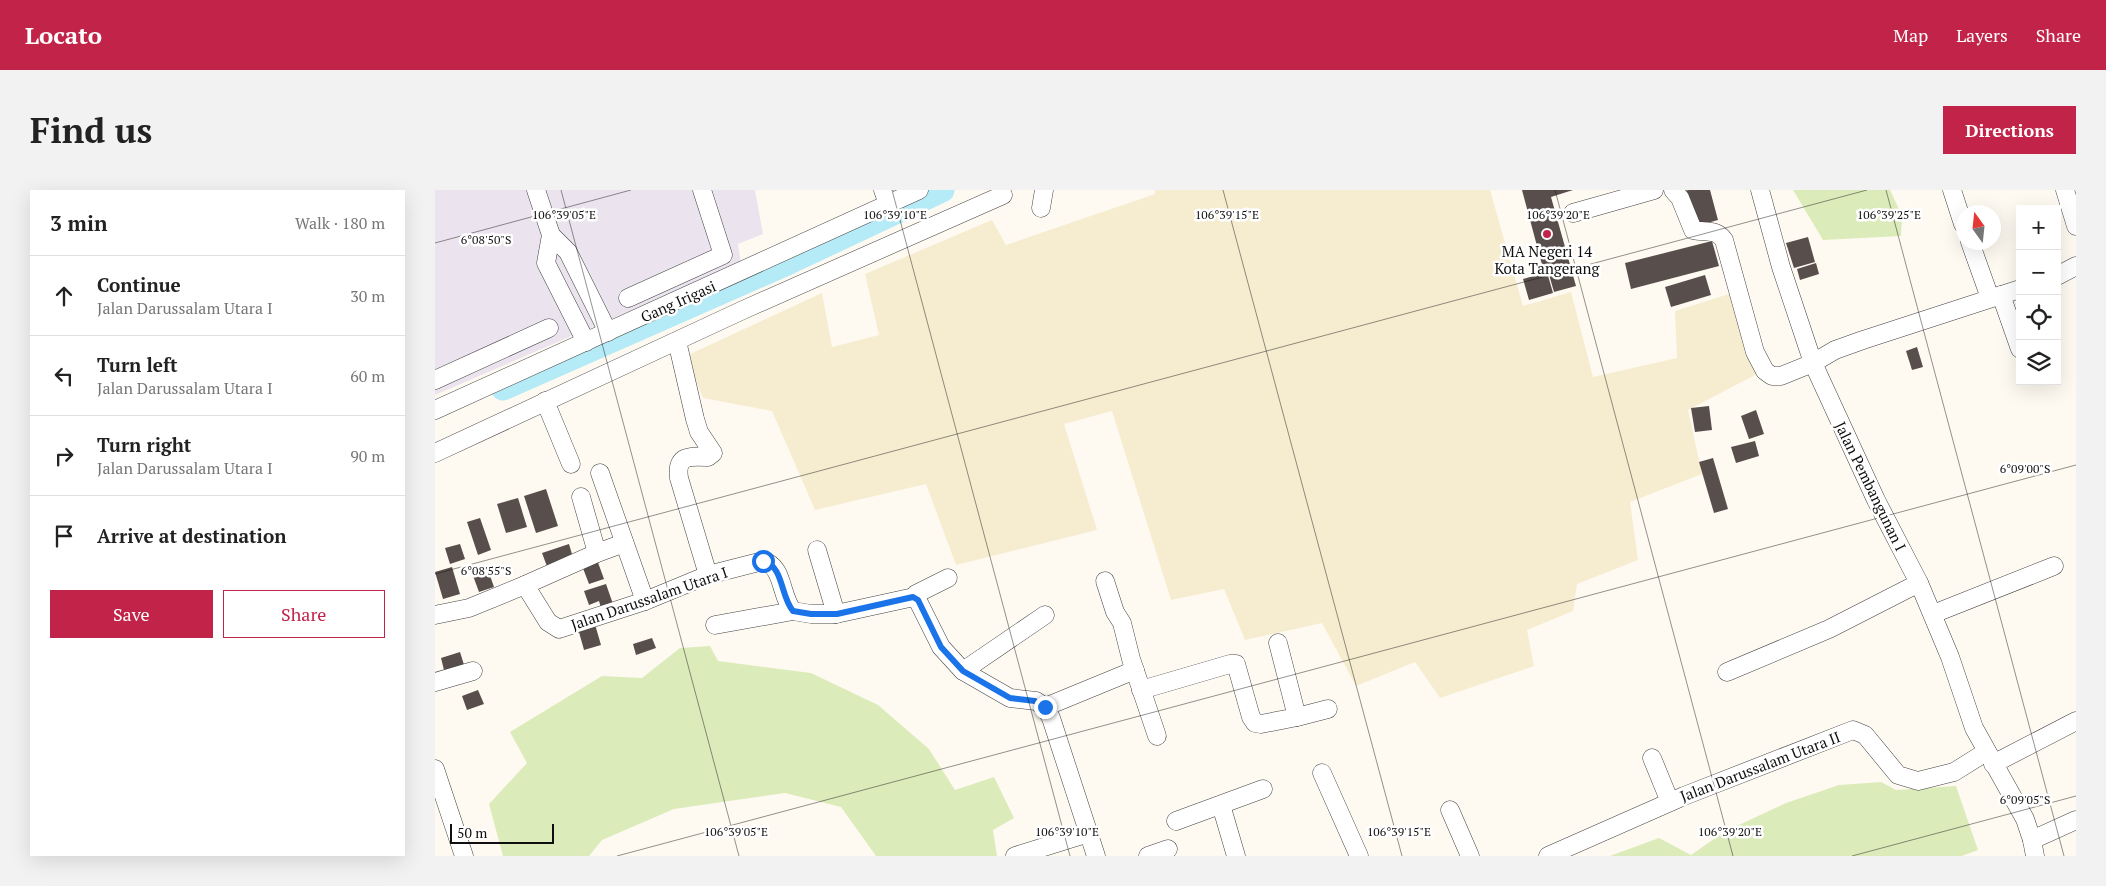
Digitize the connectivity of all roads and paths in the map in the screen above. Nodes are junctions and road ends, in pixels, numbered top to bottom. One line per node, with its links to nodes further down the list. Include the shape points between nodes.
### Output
1 (536, 190): 16 (street)
2 (702, 190): 22 (street, via 723,255)
3 (919, 190): 11 (street, Gang Irigasi)
4 (1044, 190): 13 (street)
5 (1654, 190): 14 (street)
6 (1673, 190): 28 (street, via 1680,198 1693,230 1714,232 1725,240 1755,352 1765,371 1772,376 1781,376)
7 (1760, 190): 28 (street, Jalan Pembangunan I)
8 (1952, 190): 12 (street)
9 (2065, 190): 15 (street)
10 (1003, 195): 25 (street)
11 (885, 197): 24 (street, Gang Irigasi)
12 (1957, 205)
13 (1041, 208)
14 (1573, 213)
15 (2076, 226)
16 (551, 235): 24 (street, via 568,252); 27 (street, via 546,263)
17 (1974, 250): 21 (street)
18 (2076, 266): 19 (street)
19 (2061, 274)
20 (2016, 290): 21 (street)
21 (1995, 296): 26 (street); 28 (street, via 1835,350)
22 (628, 298)
23 (549, 328): 29 (street)
24 (608, 332): 27 (street, Gang Irigasi)
25 (677, 341): 30 (street); 40 (street, via 697,426 713,454 708,457 691,456 678,468)
26 (2016, 341)
27 (587, 342): 31 (street, Gang Irigasi)
28 (1813, 363): 43 (street, Jalan Pembangunan I, via 1876,500)
29 (435, 380)
30 (545, 401): 32 (street); 33 (street)
31 (435, 410)
32 (435, 453)
33 (571, 464)
34 (600, 473): 36 (street)
35 (581, 496): 38 (street)
36 (624, 543): 38 (street); 46 (street)
37 (817, 550): 48 (street)
38 (597, 552): 44 (street)
39 (2054, 566): 49 (street)
40 (708, 575): 46 (street, Jalan Darussalam Utara I); 47 (street, Jalan Darussalam Utara I, via 763,561 771,563 776,567 788,605)
41 (948, 578): 45 (street)
42 (1105, 581): 54 (street, via 1122,623)
43 (1919, 583): 49 (street, Jalan Pembangunan I); 57 (street, via 1829,629)
44 (525, 585): 46 (street, Jalan Darussalam Utara I, via 548,622 559,629); 50 (street, via 469,608)
45 (913, 597): 48 (street); 56 (street, via 918,600 941,647)
46 (645, 601)
47 (793, 611): 48 (street); 52 (street)
48 (837, 614)
49 (1933, 614): 66 (street, Jalan Pembangunan I, via 1968,713)
50 (435, 615)
51 (1045, 615): 56 (street)
52 (715, 625)
53 (1278, 643): 62 (street)
54 (1135, 670): 59 (street); 60 (street)
55 (473, 671): 58 (street)
56 (963, 671): 60 (street, via 1010,698 1035,701)
57 (1727, 672)
58 (435, 682)
59 (1141, 690): 62 (street, via 1236,664 1255,723); 64 (street)
60 (1045, 707): 75 (street)
61 (1328, 709): 62 (street)
62 (1297, 717)
63 (2076, 721): 66 (street, Jalan Darussalam Utara II)
64 (1157, 736)
65 (1652, 758): 70 (street)
66 (1990, 758): 70 (street, Jalan Darussalam Utara II, via 1919,781 1899,775 1865,735 1853,730); 76 (street, Jalan Pembangunan I, via 2025,819)
67 (435, 770): 78 (street)
68 (1323, 773): 83 (street)
69 (1263, 789): 71 (street)
70 (1671, 802): 85 (street, Jalan Darussalam Utara II)
71 (1221, 805): 74 (street); 82 (street)
72 (1450, 810): 84 (street)
73 (2076, 820): 76 (street, via 2042,834)
74 (1176, 821)
75 (1089, 832): 79 (street); 80 (street)
76 (2034, 848)
77 (1168, 849): 81 (street)
78 (464, 856)
79 (1015, 856)
80 (1096, 856)
81 (1148, 856)
82 (1236, 856)
83 (1359, 856)
84 (1470, 856)
85 (1548, 856)

